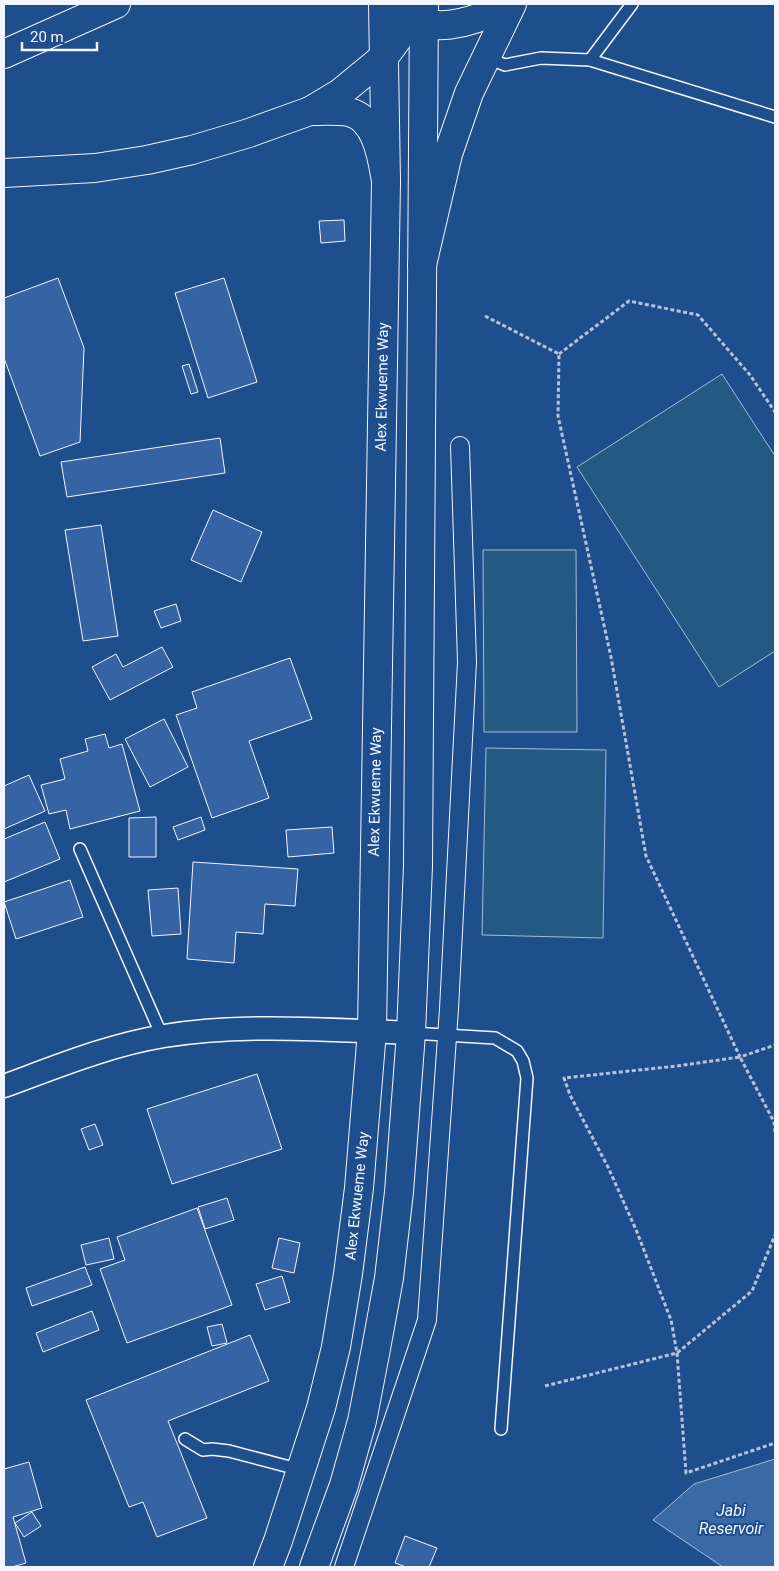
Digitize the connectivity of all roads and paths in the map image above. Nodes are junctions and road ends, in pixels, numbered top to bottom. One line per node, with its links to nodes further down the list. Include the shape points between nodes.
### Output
1 (116, 4): 7 (main road)
2 (383, 4): 8 (main road, Alex Ekwueme Way)
3 (508, 4): 6 (main road, via 470,21 448,25 431,25)
4 (512, 4): 9 (main road)
5 (632, 4): 10 (lane)
6 (414, 10): 8 (main road, via 395,45); 15 (main road)
7 (4, 54)
8 (385, 56): 11 (main road, via 340,93); 14 (main road, Alex Ekwueme Way)
9 (485, 57): 10 (lane, via 505,65 541,58); 15 (main road, via 448,154)
10 (590, 60): 12 (lane)
11 (310, 111): 13 (main road, via 249,133 147,160 95,168); 14 (main road, via 351,113 362,119 379,144)
12 (775, 117)
13 (4, 173)
14 (386, 180): 21 (main road, Alex Ekwueme Way)
15 (422, 264): 22 (main road, via 418,866)
16 (485, 316): 17 (path)
17 (559, 354): 18 (path, via 629,301 698,315 750,376); 26 (path, via 558,416 611,657 646,856)
18 (775, 412)
19 (460, 446): 23 (street, via 468,662)
20 (80, 848): 24 (lane)
21 (372, 1031): 22 (street); 24 (street, via 207,1030); 35 (main road, Alex Ekwueme Way, via 348,1274 336,1347)
22 (411, 1033): 23 (lane); 37 (main road, via 389,1278 362,1421 344,1485)
23 (447, 1035): 32 (lane, via 495,1038 517,1052 524,1061 527,1078); 38 (street, via 427,1320)
24 (162, 1036): 27 (street)
25 (775, 1045): 26 (path)
26 (740, 1057): 28 (path, via 774,1122); 30 (path, via 564,1078 637,1232 671,1320)
27 (4, 1086)
28 (775, 1132)
29 (775, 1234): 30 (path, via 752,1291)
30 (677, 1353): 31 (path); 34 (path, via 686,1473)
31 (545, 1386)
32 (501, 1429)
33 (185, 1439): 35 (lane, via 202,1450 228,1451)
34 (775, 1443)
35 (301, 1470): 36 (main road, Alex Ekwueme Way)
36 (268, 1567)
37 (314, 1567)
38 (344, 1567)

